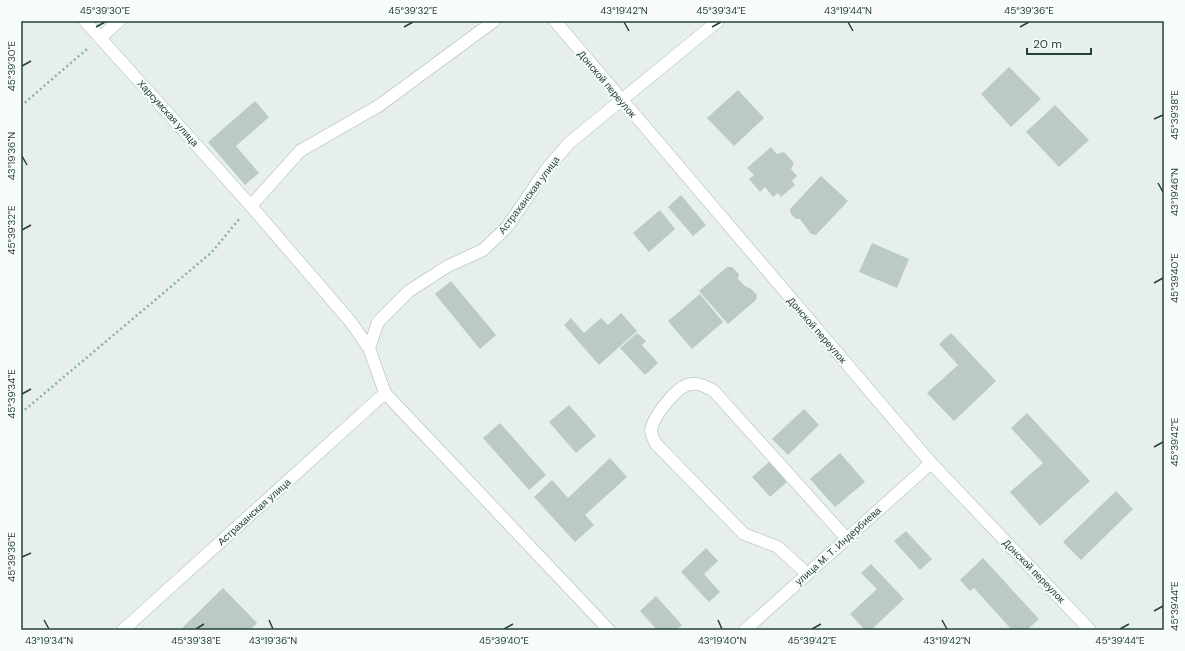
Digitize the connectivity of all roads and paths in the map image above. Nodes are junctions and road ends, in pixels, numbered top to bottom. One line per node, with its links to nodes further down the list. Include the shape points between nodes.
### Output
1 (85, 21): 6 (street, Харсумская улица)
2 (119, 21): 6 (street)
3 (494, 21): 9 (street, via 380,105 300,151)
4 (555, 21): 7 (street, Донской переулок)
5 (718, 21): 7 (street, Астраханская улица)
6 (100, 38): 8 (path); 9 (street, Харсумская улица)
7 (621, 101): 10 (street, Астраханская улица, via 569,144 546,170 507,227 484,250 448,266 409,291 378,322); 13 (street, Донской переулок)
8 (21, 106)
9 (251, 206): 10 (street, Харсумская улица, via 350,321); 12 (path, via 212,252)
10 (369, 348): 11 (street, Харсумская улица)
11 (385, 393): 16 (street, Астраханская улица); 17 (street)
12 (21, 413)
13 (931, 463): 14 (street, улица М. Т. Индербиева); 19 (street, Донской переулок)
14 (846, 539): 15 (street, улица М. Т. Индербиева); 15 (street, via 713,390 698,384 686,385 676,392 656,416 651,431 656,444 744,534 778,547)
15 (807, 574): 18 (street, улица М. Т. Индербиева)
16 (123, 630)
17 (609, 630)
18 (745, 630)
19 (1090, 630)

